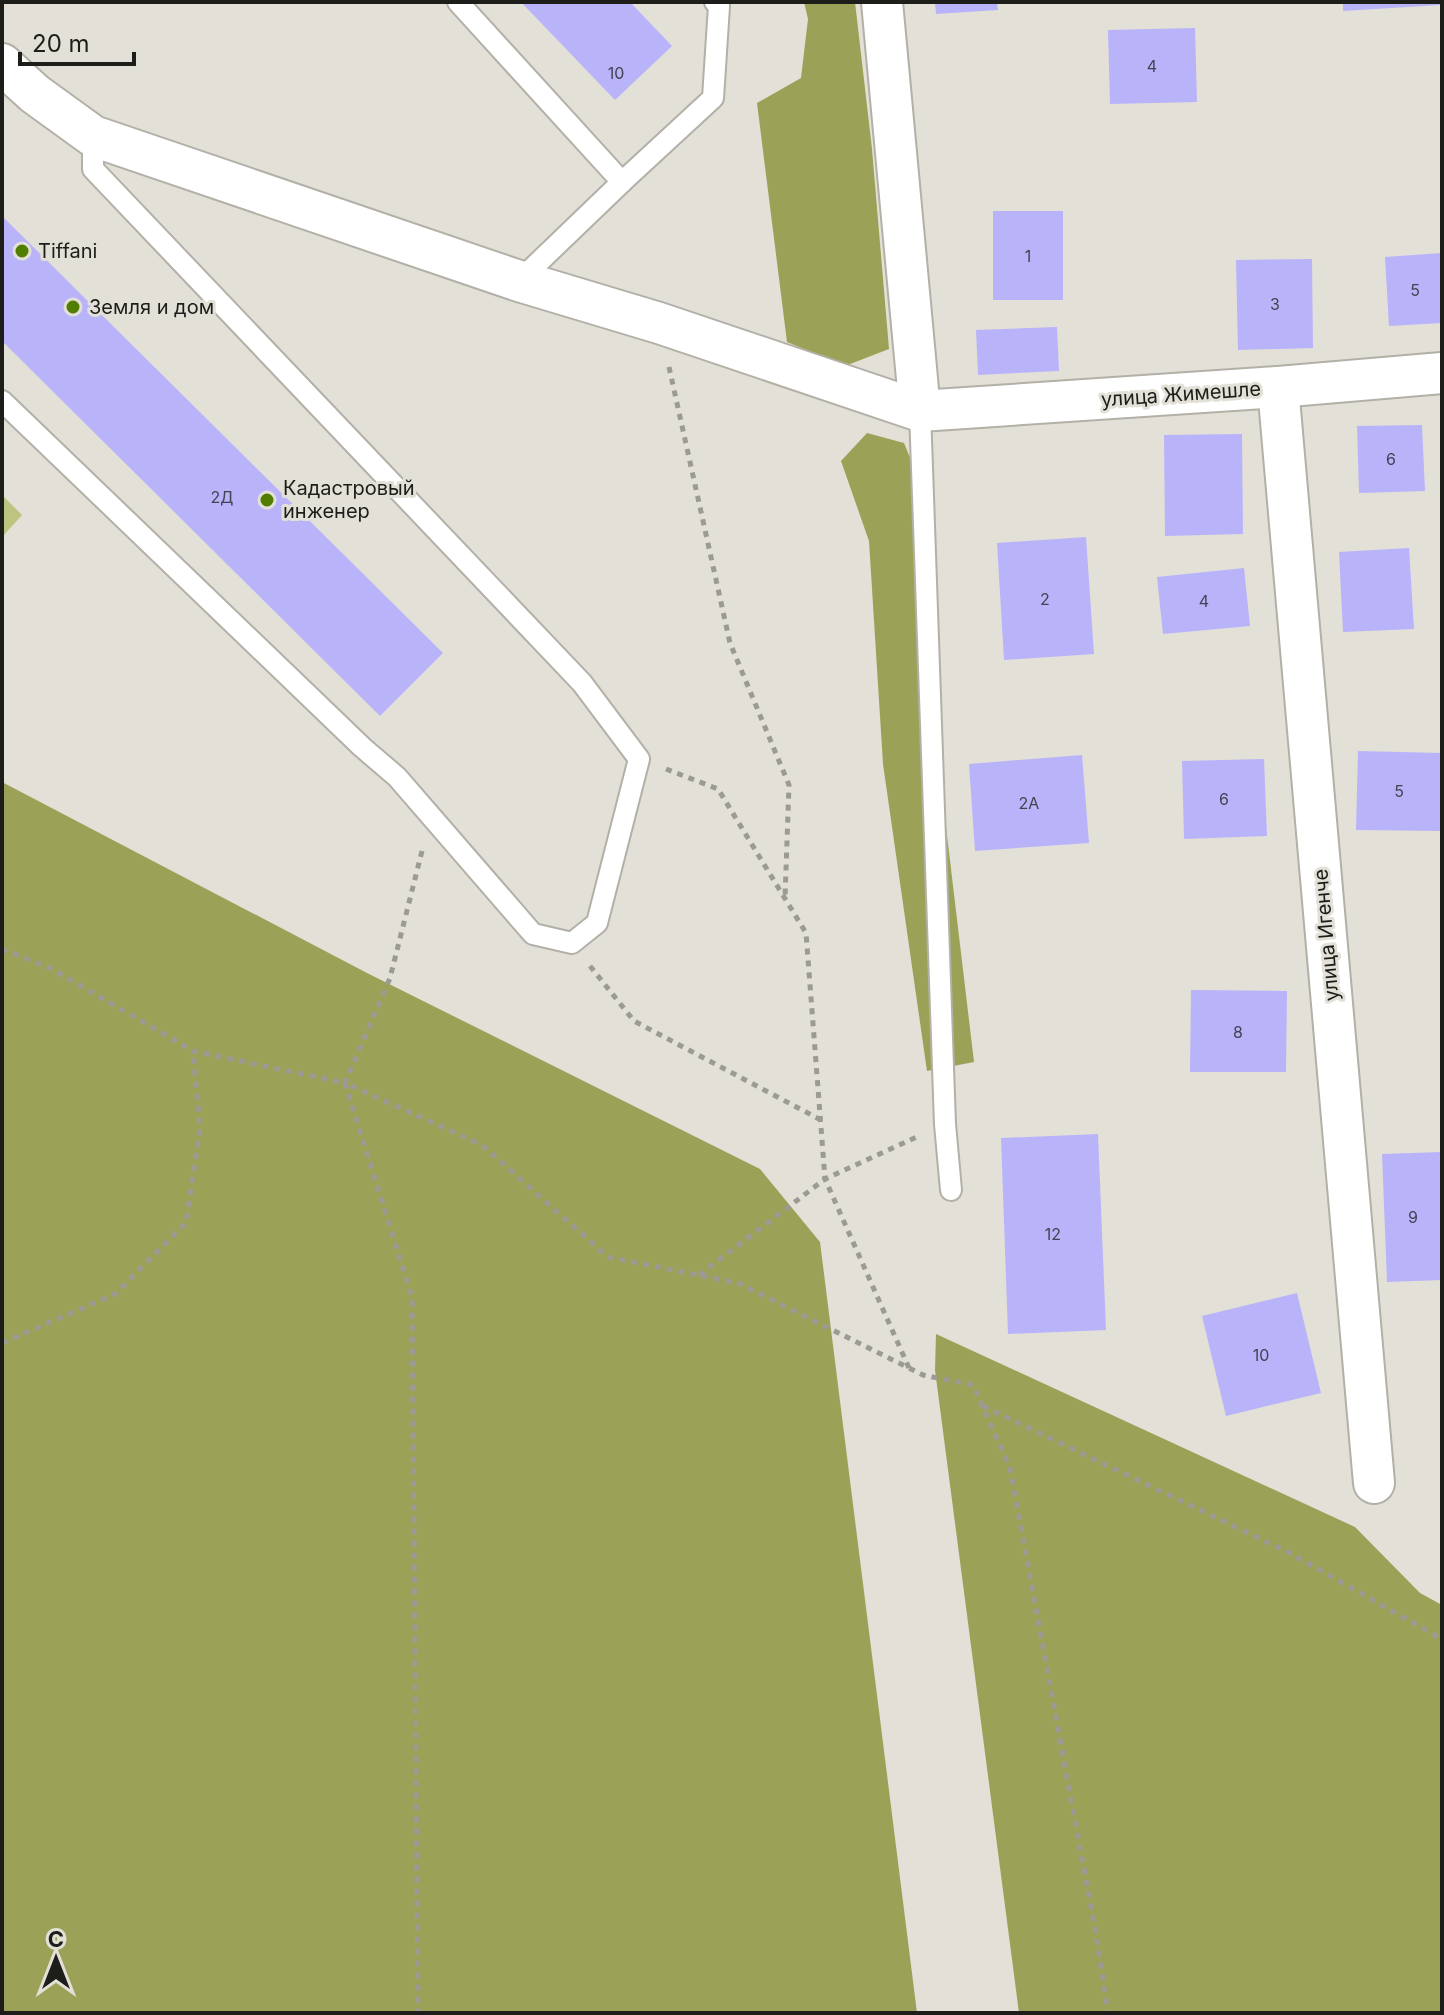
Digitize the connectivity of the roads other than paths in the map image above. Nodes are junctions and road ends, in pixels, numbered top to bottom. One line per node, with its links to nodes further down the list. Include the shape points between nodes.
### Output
1 (458, 2): 6 (lane)
2 (715, 2): 6 (lane, via 719,6 713,98)
3 (882, 2): 11 (street)
4 (2, 64): 5 (street)
5 (93, 136): 7 (street); 10 (lane, via 93,169 582,683 639,759 597,923 572,943 533,934 397,777)
6 (622, 182): 7 (lane)
7 (519, 281): 11 (street)
8 (1442, 373): 9 (street, улица Жимешле)
9 (1278, 387): 11 (street, улица Жимешле); 13 (street, улица Игенче)
10 (2, 401)
11 (920, 411): 12 (lane)
12 (951, 1190)
13 (1374, 1483)

